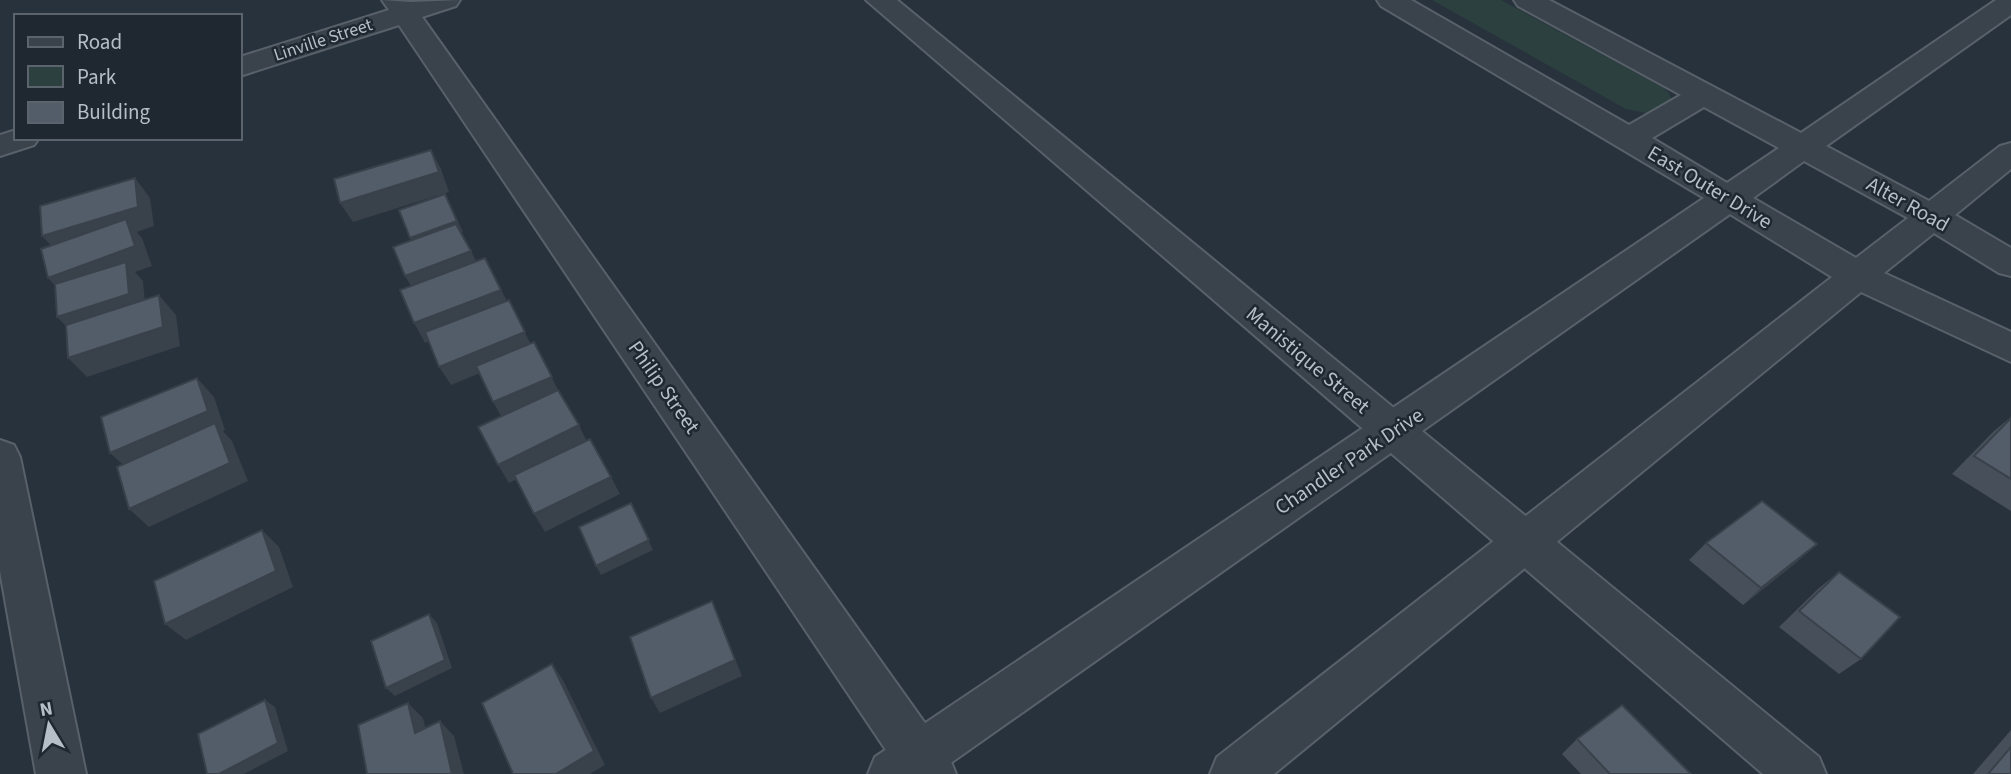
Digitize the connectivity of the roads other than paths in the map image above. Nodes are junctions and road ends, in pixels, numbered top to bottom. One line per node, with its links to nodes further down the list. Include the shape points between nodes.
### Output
1 (446, 0): 6 (street, Linville Street)
2 (880, 0): 19 (street, Manistique Street)
3 (1391, 0): 9 (street, East Outer Drive)
4 (1528, 0): 8 (street)
5 (2011, 2): 12 (street)
6 (400, 7): 7 (street, Linville Street); 22 (street, Philip Street)
7 (242, 66)
8 (1704, 94): 9 (street); 12 (street)
9 (1629, 138): 14 (street, East Outer Drive)
10 (17, 140): 11 (street)
11 (0, 146)
12 (1803, 147): 14 (street, Chandler Park Drive); 15 (street, Alter Road)
13 (2011, 153): 15 (street)
14 (1729, 198): 17 (street, East Outer Drive); 19 (street, Chandler Park Drive)
15 (1933, 217): 16 (street, Alter Road); 17 (street)
16 (2011, 264)
17 (1858, 276): 18 (street); 21 (street)
18 (2011, 348)
19 (1393, 431): 21 (street, Manistique Street); 22 (street, Chandler Park Drive)
20 (0, 457): 23 (street)
21 (1525, 542): 24 (street); 25 (street, Manistique Street)
22 (914, 768)
23 (61, 774)
24 (1235, 774)
25 (1801, 774)

